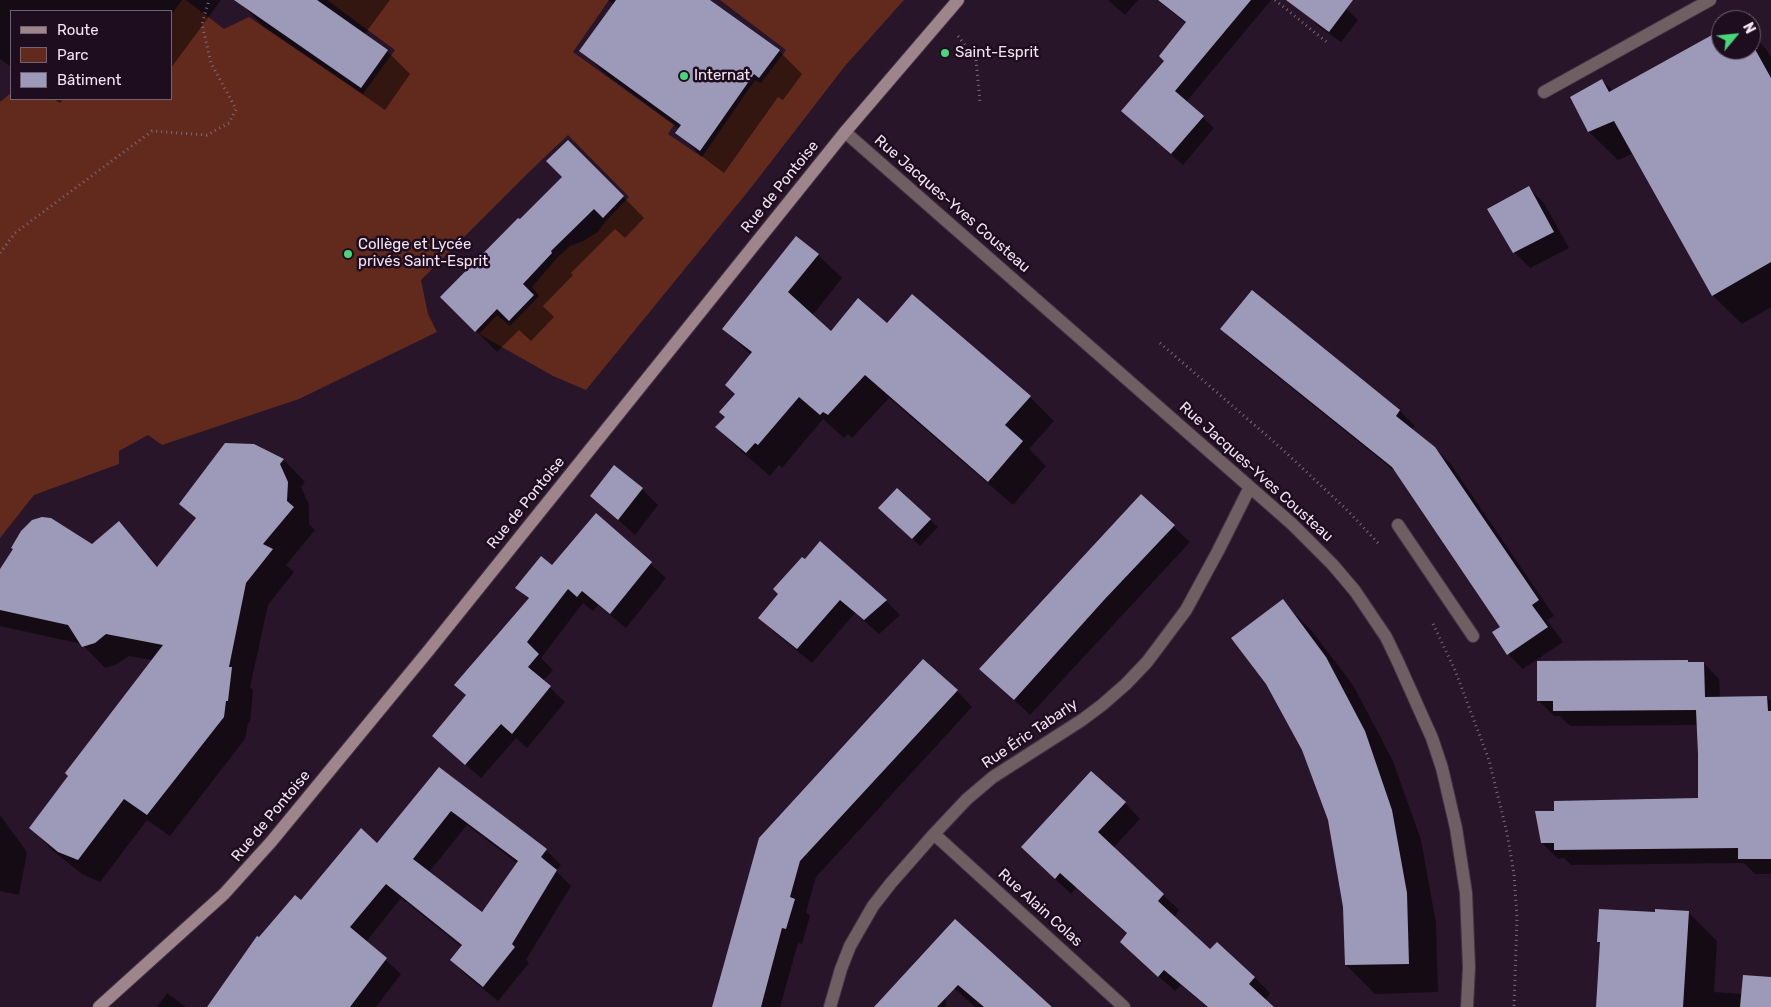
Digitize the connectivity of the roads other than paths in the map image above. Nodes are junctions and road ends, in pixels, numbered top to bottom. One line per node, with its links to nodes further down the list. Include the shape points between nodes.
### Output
1 (958, 0): 4 (street, Rue de Pontoise)
2 (1710, 0): 3 (street)
3 (1544, 92)
4 (845, 132): 5 (street, Rue Jacques-Yves Cousteau); 9 (street, Rue de Pontoise, via 271,842 218,900)
5 (1250, 487): 8 (street, Rue Éric Tabarly, via 1186,610 1147,662 1082,720 993,777); 12 (street, Rue Jacques-Yves Cousteau, via 1312,543 1355,591 1386,637 1432,738 1449,794 1464,870 1468,934)
6 (1398, 526): 7 (street)
7 (1473, 636)
8 (934, 834): 10 (street, Rue Éric Tabarly, via 891,883 861,926 841,969); 11 (street, Rue Alain Colas)
9 (100, 1007)
10 (830, 1007)
11 (1124, 1007)
12 (1467, 1007)

